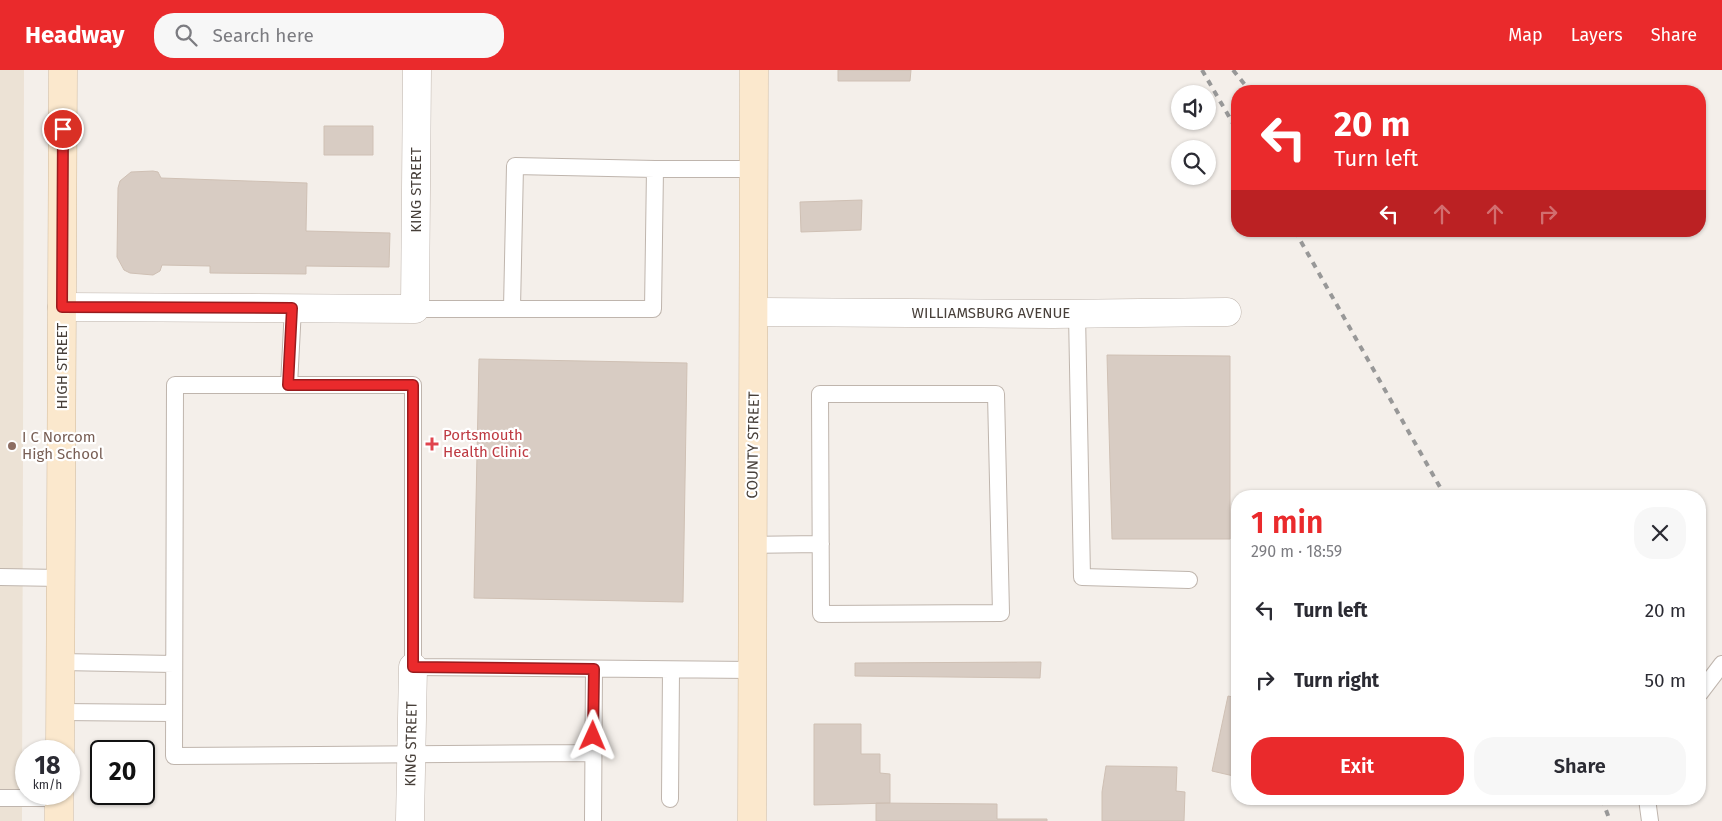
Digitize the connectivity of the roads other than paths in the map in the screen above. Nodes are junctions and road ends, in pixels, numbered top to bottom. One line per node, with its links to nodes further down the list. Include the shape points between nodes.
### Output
1 (63, 70): 6 (street, HIGH STREET)
2 (417, 70): 9 (street, KING STREET)
3 (754, 70): 4 (street, COUNTY STREET)
4 (754, 169): 5 (lane); 10 (street, COUNTY STREET)
5 (655, 170): 8 (lane, via 653,309); 8 (lane, via 515,166)
6 (62, 307): 7 (street); 17 (street, HIGH STREET)
7 (292, 308): 9 (street); 13 (lane)
8 (512, 308): 9 (lane)
9 (416, 309)
10 (755, 312): 12 (street, WILLIAMSBURG AVENUE); 15 (street, COUNTY STREET)
11 (1227, 312): 12 (street, WILLIAMSBURG AVENUE)
12 (1077, 314): 18 (lane, via 1082,577)
13 (288, 385): 20 (lane, via 175,385); 22 (lane, via 413,385)
14 (821, 544): 14 (lane, via 820,394 996,394 1001,613 821,614); 15 (lane)
15 (752, 545): 25 (street, COUNTY STREET)
16 (0, 577): 17 (lane)
17 (61, 578): 19 (street, HIGH STREET)
18 (1189, 580)
19 (60, 662): 20 (lane); 27 (street, HIGH STREET)
20 (174, 664): 28 (lane)
21 (1722, 664): 26 (lane)
22 (413, 667): 23 (lane); 31 (street, KING STREET)
23 (594, 669): 24 (lane); 30 (lane)
24 (671, 670): 25 (lane); 33 (lane)
25 (752, 670): 38 (street, COUNTY STREET)
26 (1706, 685)
27 (60, 712): 28 (lane); 29 (street, HIGH STREET)
28 (174, 713): 31 (lane, via 174,756)
29 (60, 740)
30 (593, 753): 31 (lane); 37 (lane)
31 (411, 754): 36 (street, KING STREET)
32 (0, 798): 34 (lane)
33 (670, 799)
34 (15, 800)
35 (1648, 805): 39 (lane)
36 (410, 821)
37 (592, 821)
38 (752, 821)
39 (1650, 821)

